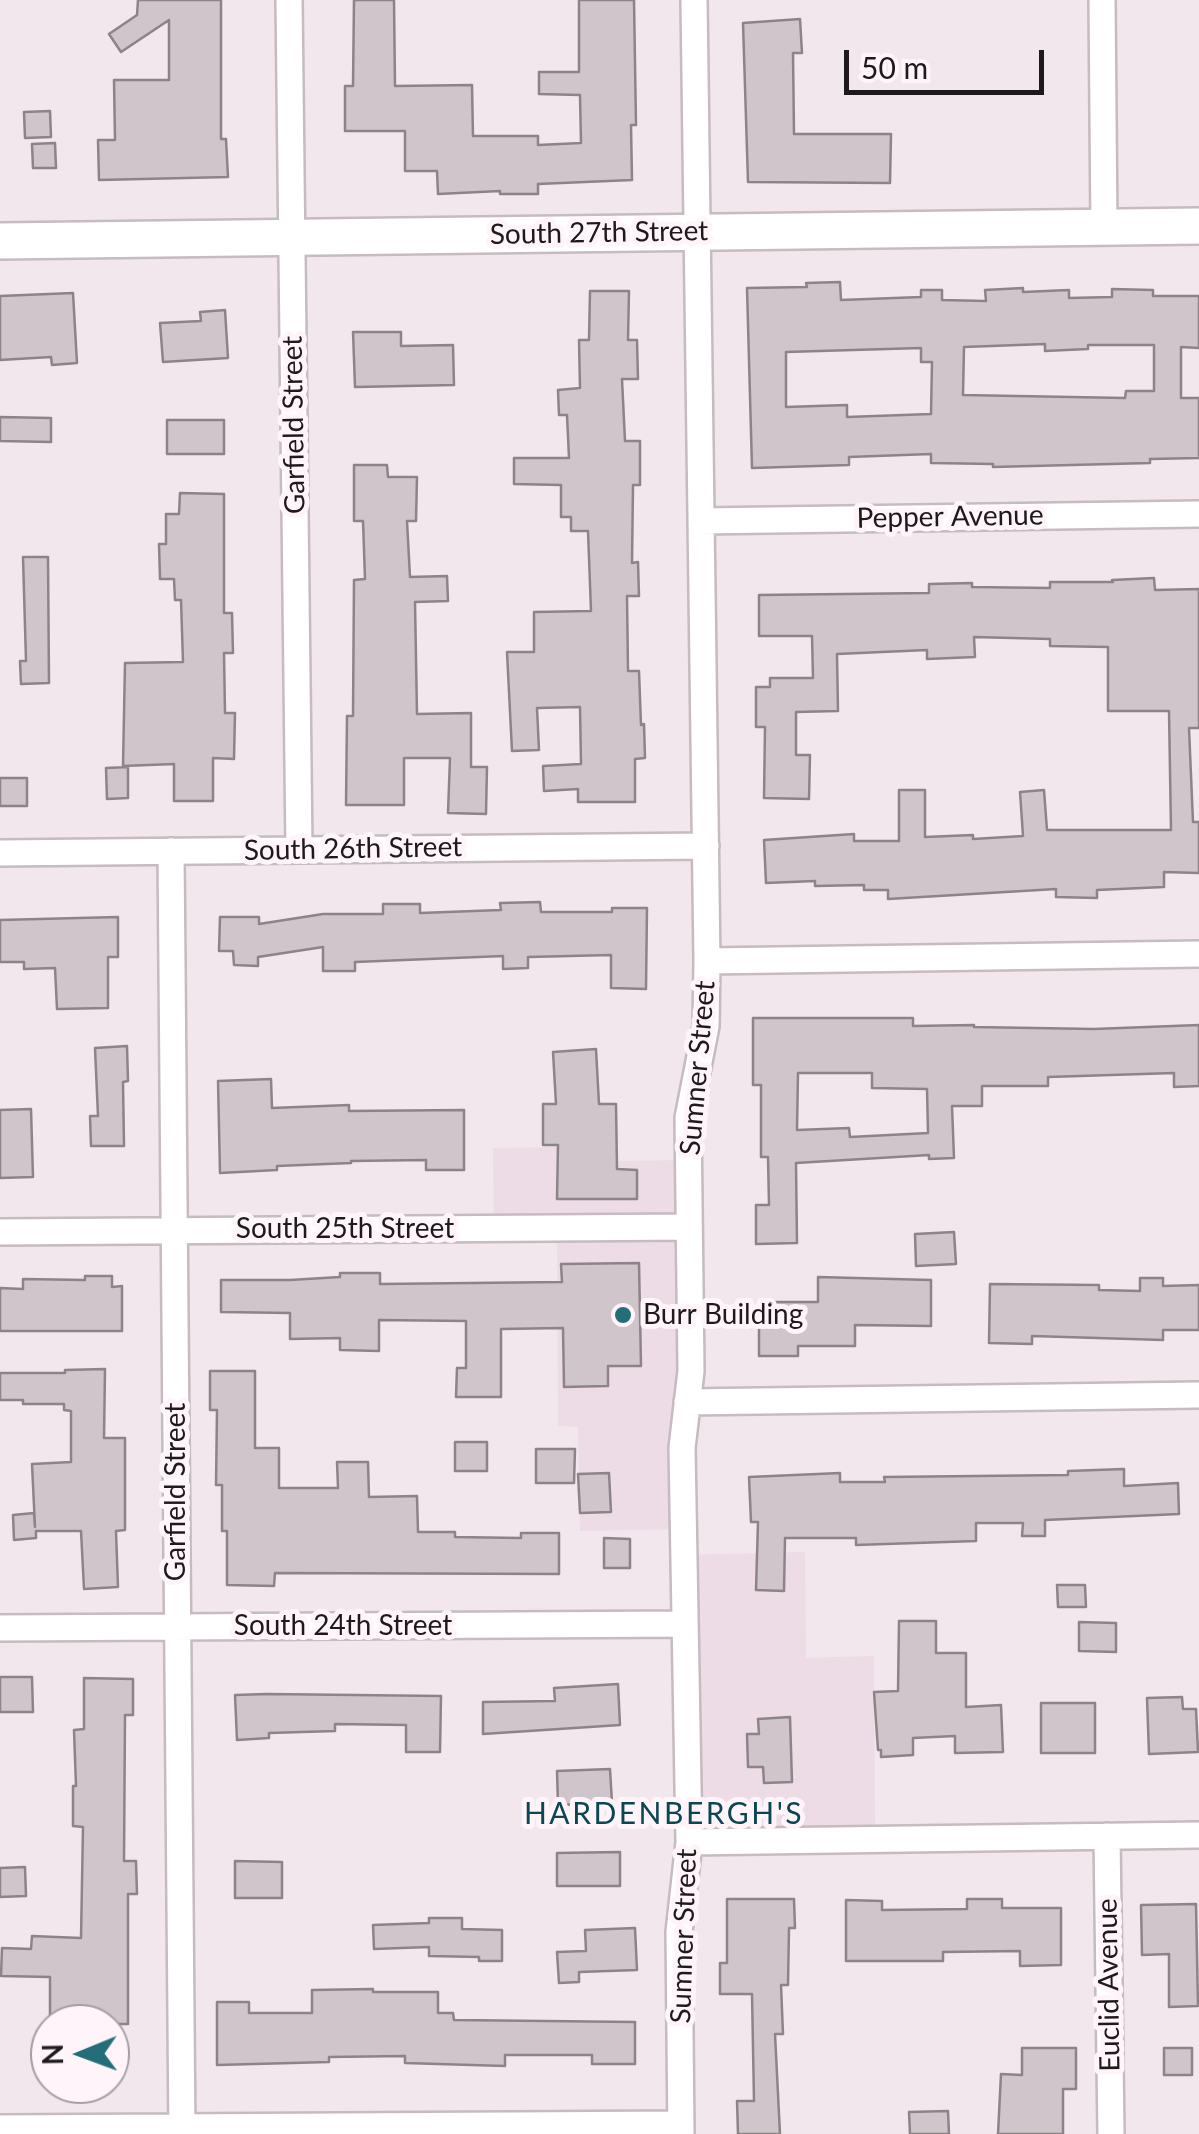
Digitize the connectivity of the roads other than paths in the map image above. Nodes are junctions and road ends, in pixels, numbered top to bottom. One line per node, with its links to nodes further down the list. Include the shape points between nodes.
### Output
1 (289, 0): 7 (street, Garfield Street)
2 (694, 0): 6 (street, Sumner Street)
3 (1102, 0): 5 (street)
4 (1199, 226): 5 (main road, South 27th Street)
5 (1104, 227): 6 (main road, South 27th Street)
6 (697, 232): 7 (main road, South 27th Street); 10 (street, Sumner Street)
7 (292, 237): 8 (main road, South 27th Street); 12 (street, Garfield Street)
8 (0, 241)
9 (1199, 514): 10 (street, Pepper Avenue)
10 (701, 520): 11 (street, Sumner Street)
11 (706, 846): 12 (street, South 26th Street); 16 (street, Sumner Street)
12 (299, 850): 13 (street, South 26th Street)
13 (171, 851): 14 (street, South 26th Street); 18 (street, Garfield Street)
14 (0, 853)
15 (1199, 954): 16 (street)
16 (707, 961): 17 (street, Sumner Street, via 706,1026 688,1118)
17 (690, 1226): 18 (street, South 25th Street); 21 (street, Sumner Street)
18 (174, 1230): 19 (street, South 25th Street); 23 (street, Garfield Street)
19 (0, 1232)
20 (1199, 1395): 21 (street)
21 (687, 1402): 22 (street, Sumner Street)
22 (685, 1624): 23 (street, South 24th Street); 27 (street, Sumner Street)
23 (178, 1627): 24 (street, South 24th Street); 30 (street, Garfield Street)
24 (0, 1628)
25 (1199, 1835): 26 (street)
26 (1107, 1836): 27 (street); 31 (street, Euclid Avenue)
27 (689, 1842): 29 (street, Sumner Street, via 679,1932)
28 (0, 2128): 30 (street)
29 (681, 2129): 30 (street)
30 (182, 2130)
31 (1110, 2134)

